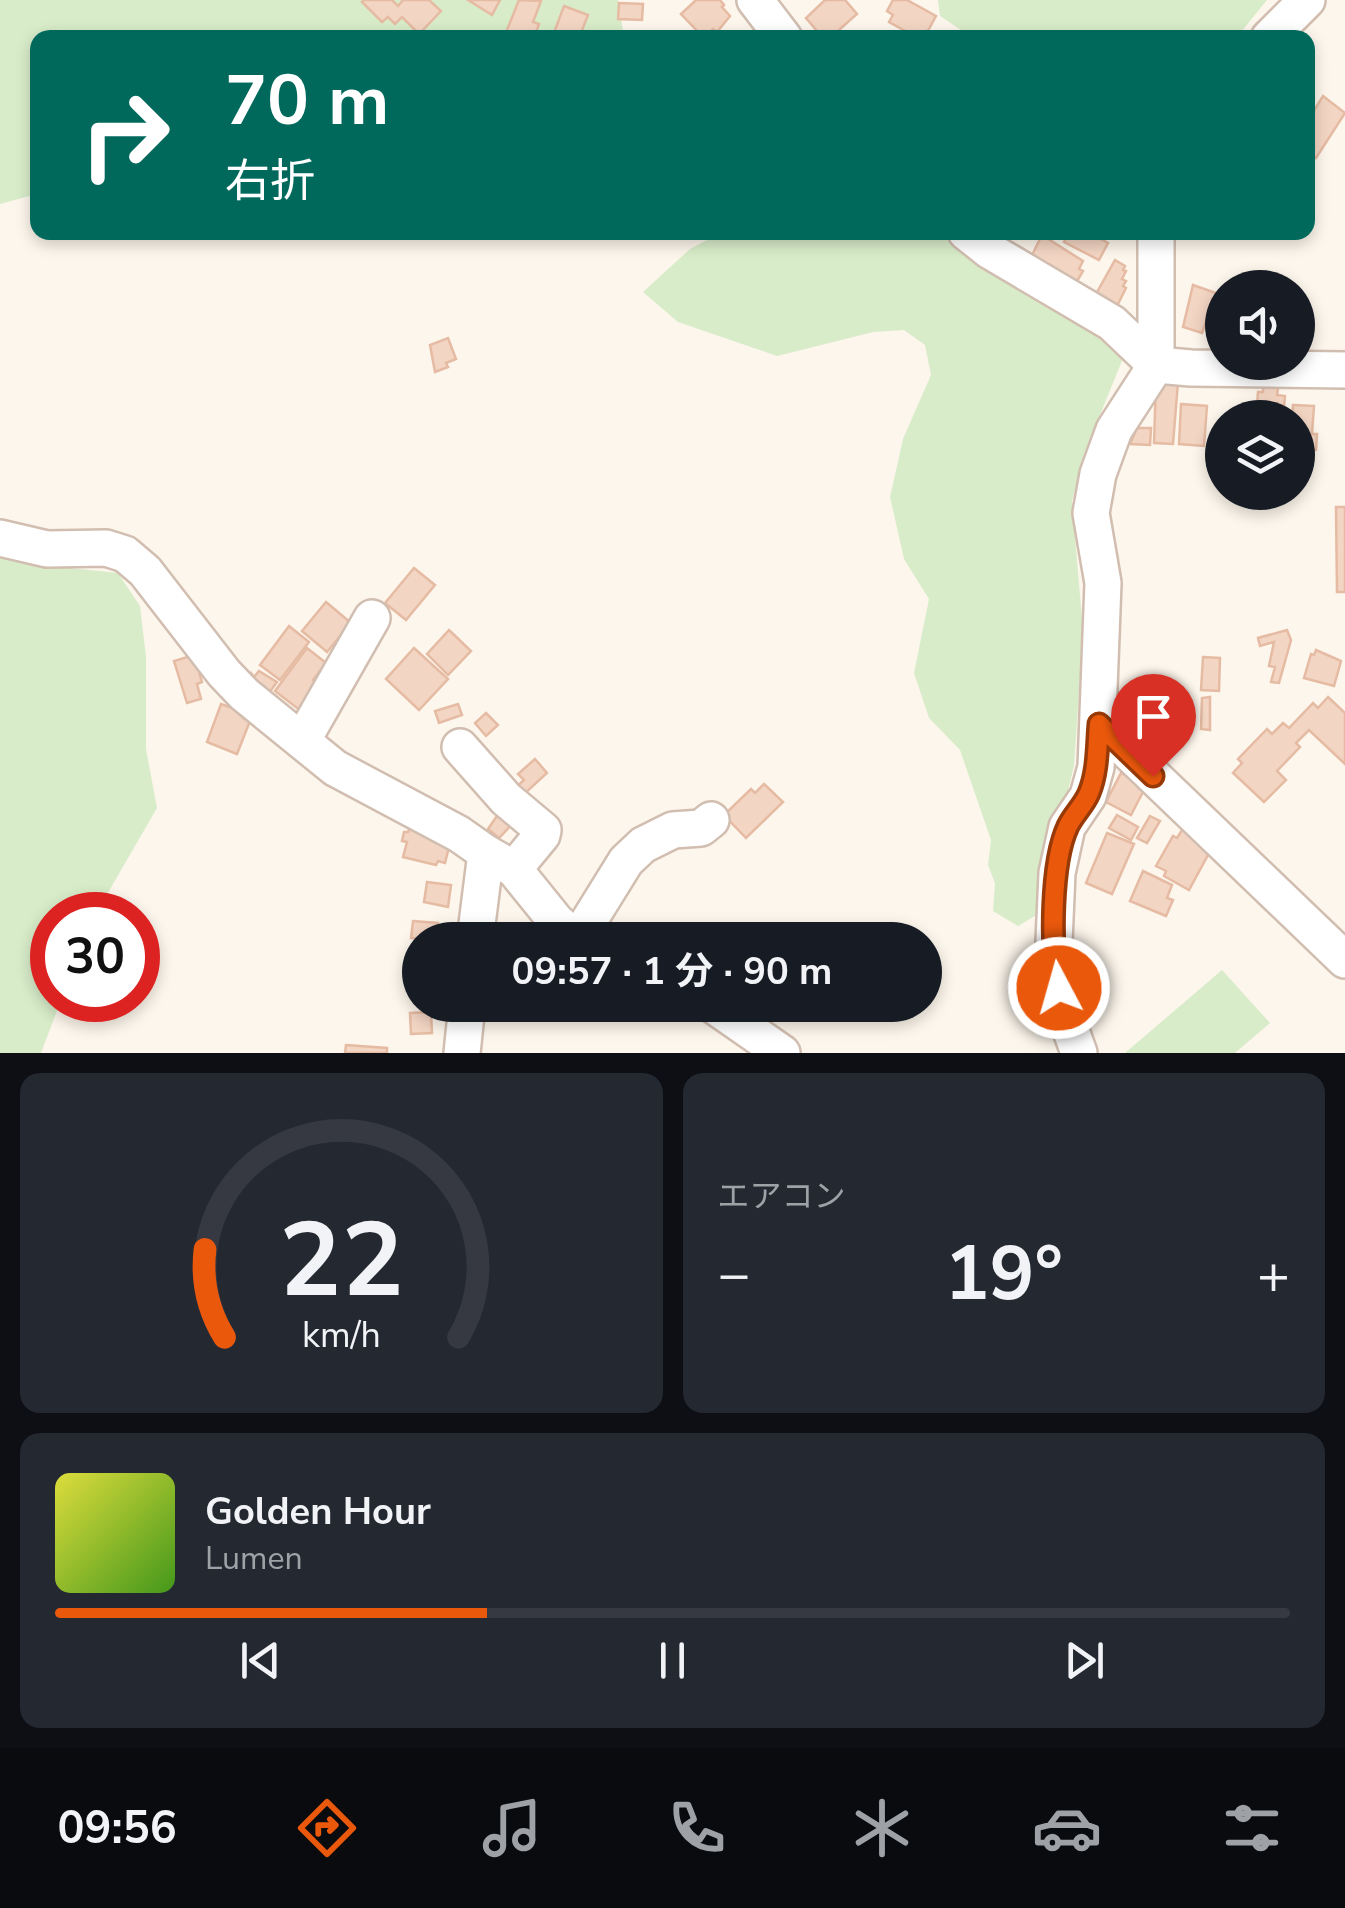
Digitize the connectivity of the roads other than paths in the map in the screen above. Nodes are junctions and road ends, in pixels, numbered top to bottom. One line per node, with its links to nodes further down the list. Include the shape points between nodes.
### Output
1 (755, 0): 3 (street)
2 (1308, 0): 4 (street)
3 (778, 30)
4 (1277, 30)
5 (976, 240): 7 (street, via 1112,322)
6 (1156, 240): 7 (street)
7 (1156, 365): 8 (street); 11 (street, via 1114,430 1091,513 1102,583)
8 (1345, 370)
9 (0, 538): 12 (street, via 125,554 224,673)
10 (372, 618): 12 (street)
11 (1099, 724): 19 (street); 24 (street, via 1088,796 1067,827 1057,873 1054,964)
12 (302, 741): 15 (street, via 335,768)
13 (460, 747): 15 (street, via 543,830)
14 (711, 820): 18 (street, via 643,845)
15 (500, 861): 16 (street); 17 (street)
16 (481, 922)
17 (557, 922)
18 (588, 922)
19 (1345, 960)
20 (465, 1022): 22 (street)
21 (737, 1022): 23 (street)
22 (462, 1053)
23 (782, 1053)
24 (1079, 1053)

